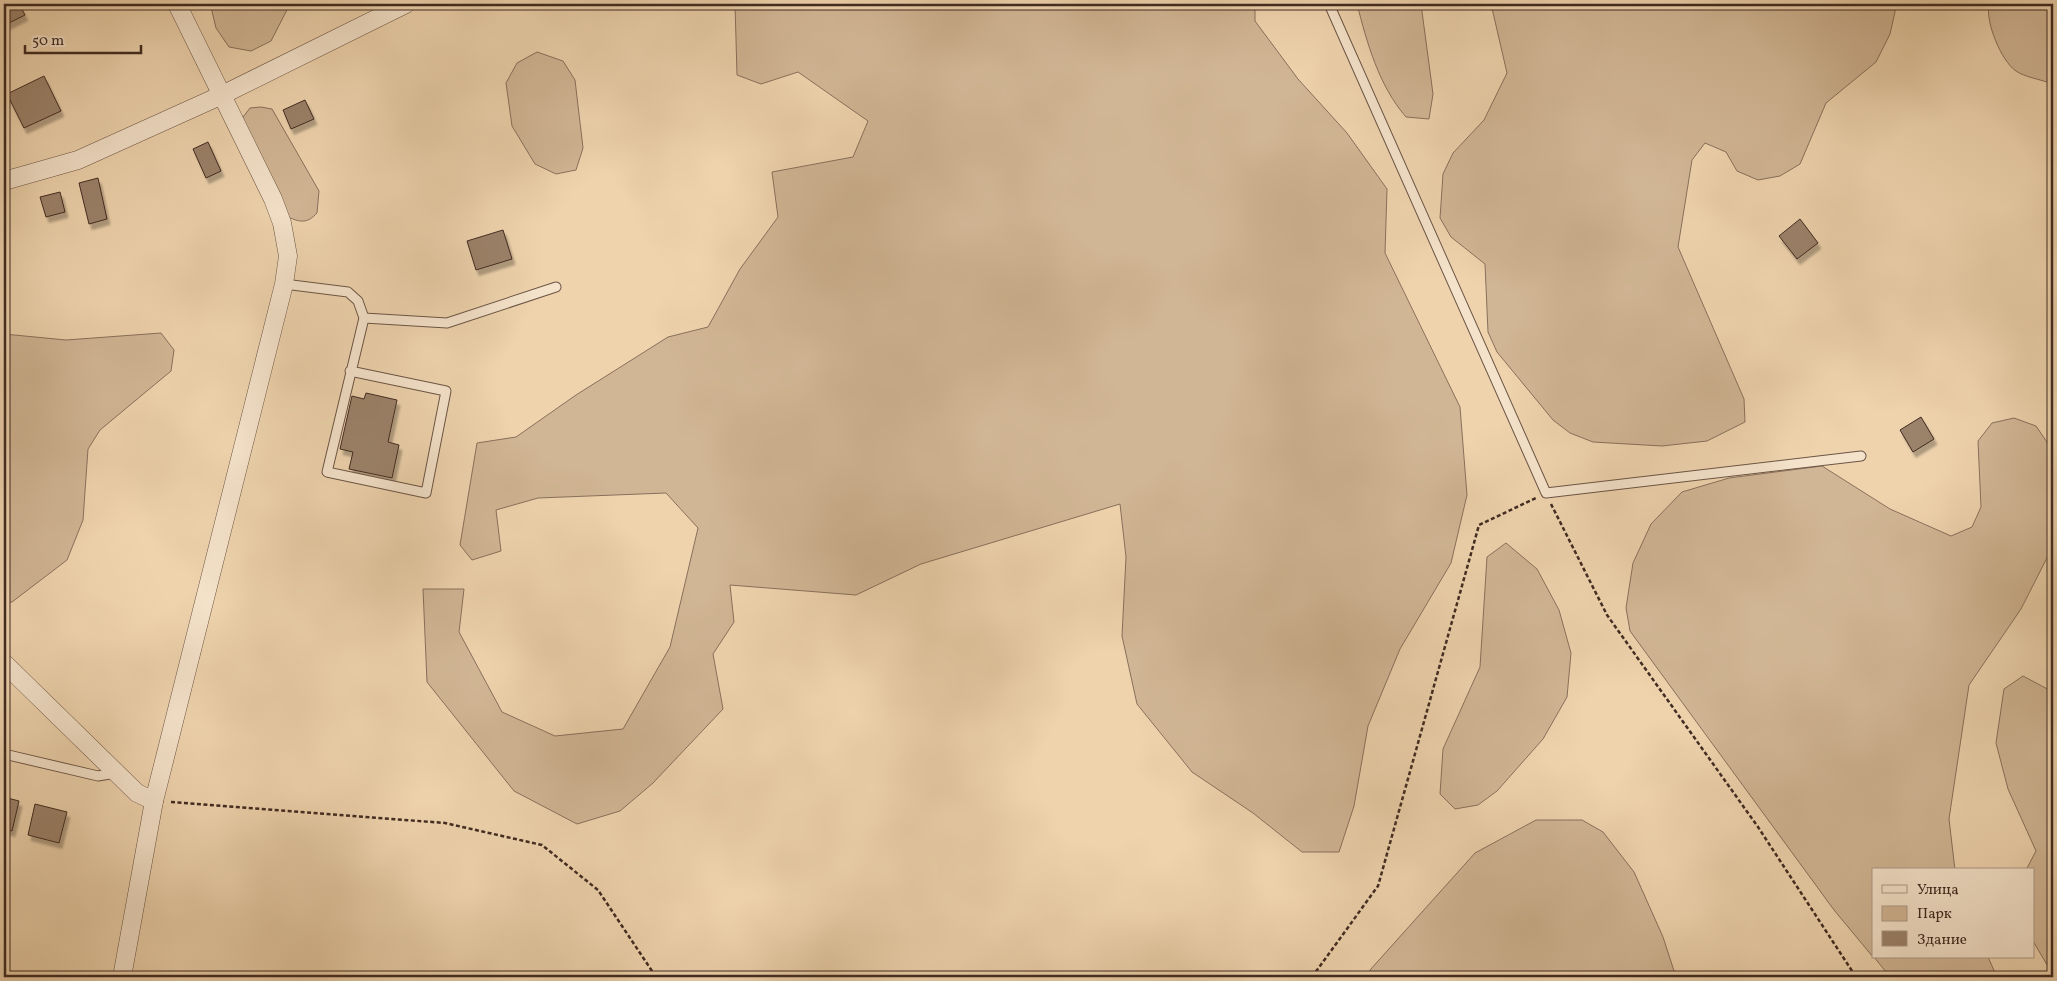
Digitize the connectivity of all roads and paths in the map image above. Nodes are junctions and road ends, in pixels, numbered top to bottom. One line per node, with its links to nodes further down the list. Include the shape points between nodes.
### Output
1 (177, 4): 4 (street)
2 (406, 4): 4 (street)
3 (1329, 4): 11 (lane)
4 (222, 95): 5 (street, via 78,160); 6 (street, via 282,223 288,256)
5 (4, 181)
6 (284, 284): 8 (lane, via 348,292 358,301); 15 (street)
7 (556, 287): 8 (lane, via 447,323)
8 (364, 318): 9 (lane)
9 (350, 371): 9 (lane, via 327,472 426,494 446,391)
10 (1861, 456): 11 (lane)
11 (1546, 493): 18 (path, via 1479,525 1378,886); 19 (path, via 1607,615 1758,827)
12 (4, 663): 14 (street)
13 (4, 754): 14 (lane, via 98,776)
14 (116, 773): 15 (street, via 137,793)
15 (154, 801): 16 (street); 17 (path, via 445,823 542,845 598,890)
16 (122, 977)
17 (656, 977)
18 (1312, 977)
19 (1856, 977)

